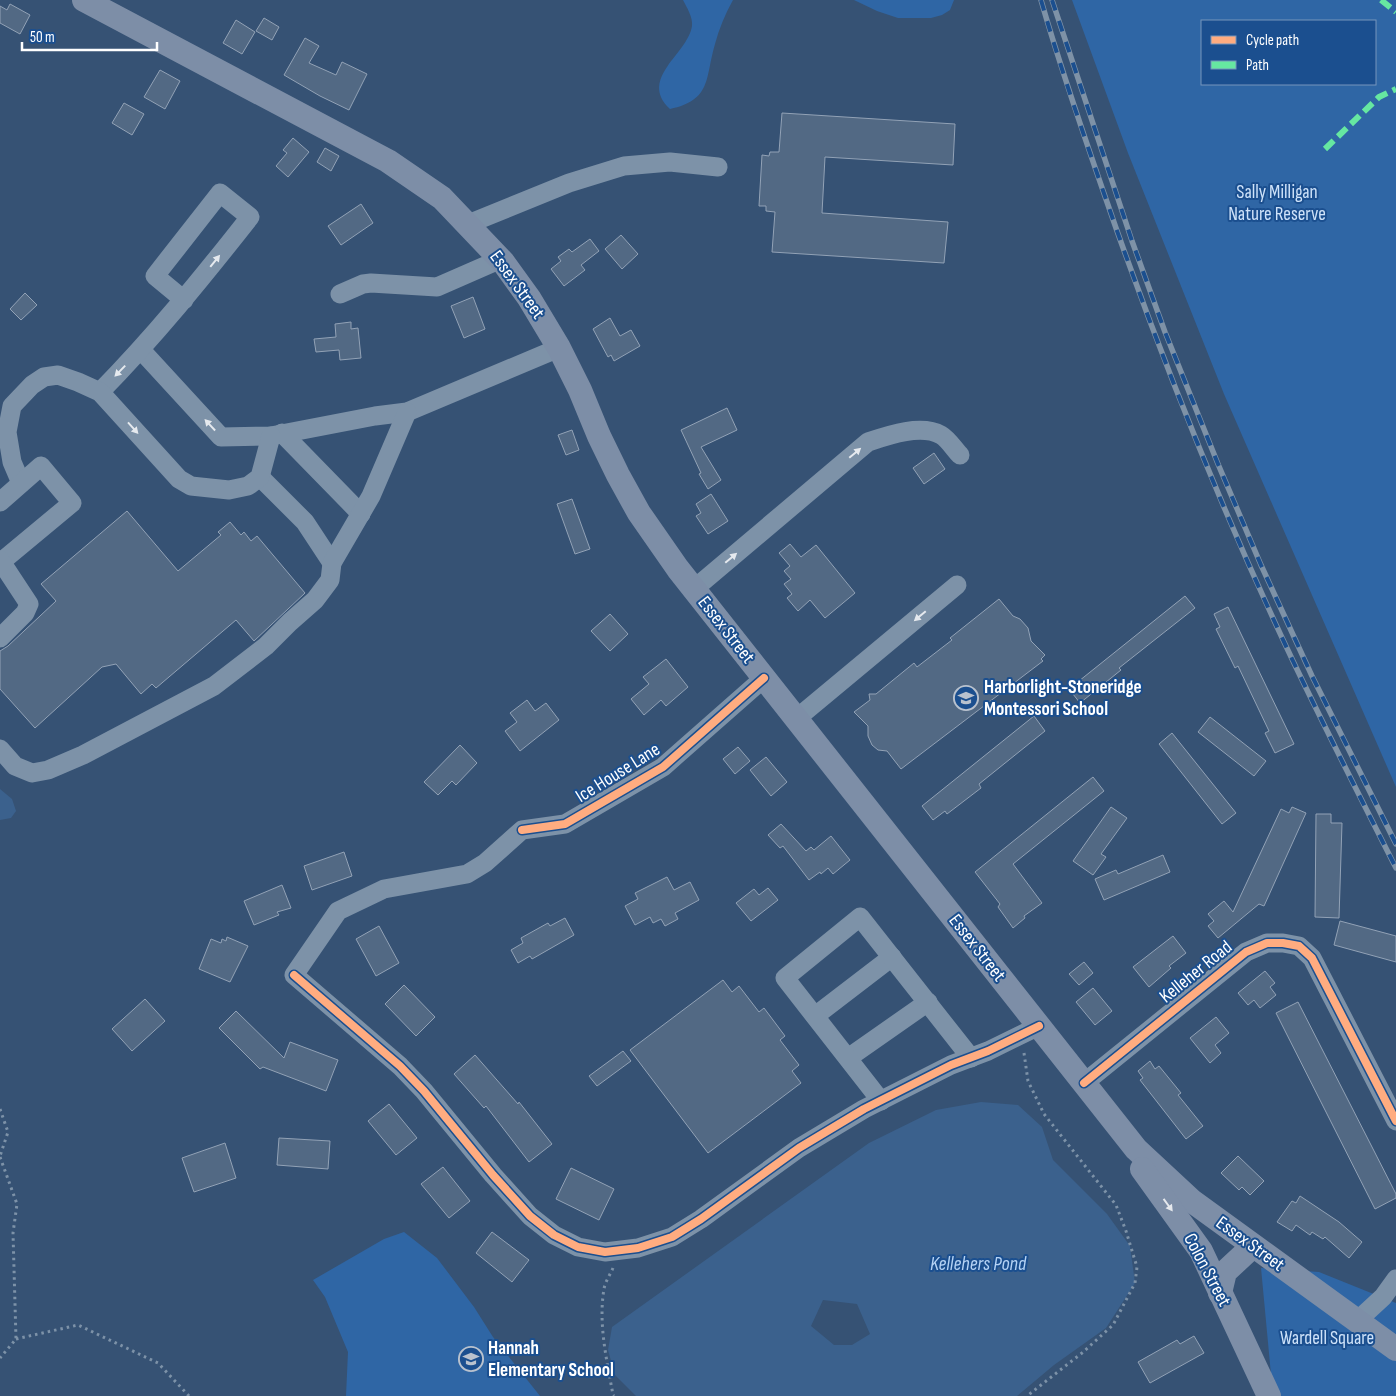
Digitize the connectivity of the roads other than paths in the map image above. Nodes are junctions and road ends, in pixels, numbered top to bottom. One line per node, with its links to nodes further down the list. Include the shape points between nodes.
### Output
1 (98, 3): 3 (main road, Essex Street, via 388,161 442,198)
2 (718, 167): 3 (street, via 670,162 624,166 569,182)
3 (468, 224): 4 (main road, Essex Street)
4 (501, 259): 5 (street, via 437,287 371,283); 7 (main road, Essex Street)
5 (340, 294)
6 (184, 300): 6 (street, one-way to 6, via 250,217 220,193 155,276); 8 (street)
7 (559, 348): 10 (street); 20 (main road, Essex Street, via 622,483)
8 (141, 350): 9 (street, one-way to 9); 11 (street, one-way to 8, via 221,437)
9 (100, 392): 13 (street, one-way to 13, via 179,479 191,486 229,490 248,486); 14 (street, via 58,375 44,377 12,406 7,432 12,462)
10 (407, 412): 11 (street); 16 (street)
11 (276, 435): 13 (street); 16 (street)
12 (960, 456): 20 (street, one-way to 12, via 868,442 919,430 942,435)
13 (260, 477): 18 (street, via 305,522)
14 (21, 483): 15 (street); 17 (street, via 41,466 72,503)
15 (0, 502)
16 (361, 514): 18 (street)
17 (1, 561): 21 (street, via 29,604 25,613)
18 (332, 563): 24 (street, via 330,580 315,600 266,646 214,686 48,770 32,773 15,766)
19 (957, 585): 23 (street, one-way to 23)
20 (694, 589): 22 (main road, Essex Street)
21 (0, 638)
22 (764, 678): 23 (main road, Essex Street); 32 (street, Ice House Lane, via 663,767 565,824 522,830 485,863 467,874 384,889 338,912 294,975 400,1066 530,1216 554,1235 578,1247 618,1251 672,1237 799,1148)
23 (796, 719): 28 (main road, Essex Street)
24 (0, 749)
25 (892, 957): 26 (street); 27 (street); 27 (street, via 860,916 785,978)
26 (928, 1002): 29 (street); 30 (street)
27 (815, 1016): 29 (street)
28 (1031, 1031): 30 (street); 31 (main road, Essex Street)
29 (848, 1058): 32 (street)
30 (971, 1058): 32 (street)
31 (1084, 1083): 33 (street, Kelleher Road, via 1246,952 1267,943 1284,943 1299,946 1312,958); 34 (main road, Essex Street)
32 (881, 1101)
33 (1396, 1121)
34 (1136, 1149): 35 (main road, Essex Street, via 1192,1201); 37 (main road, Colon Street, one-way to 37, via 1139,1164 1201,1251)
35 (1253, 1246): 37 (main road, via 1225,1272); 38 (main road, Essex Street)
36 (1396, 1279): 38 (street, via 1384,1297)
37 (1220, 1293): 40 (main road, Colon Street)
38 (1356, 1321): 39 (main road, Essex Street)
39 (1396, 1349)
40 (1269, 1396)

